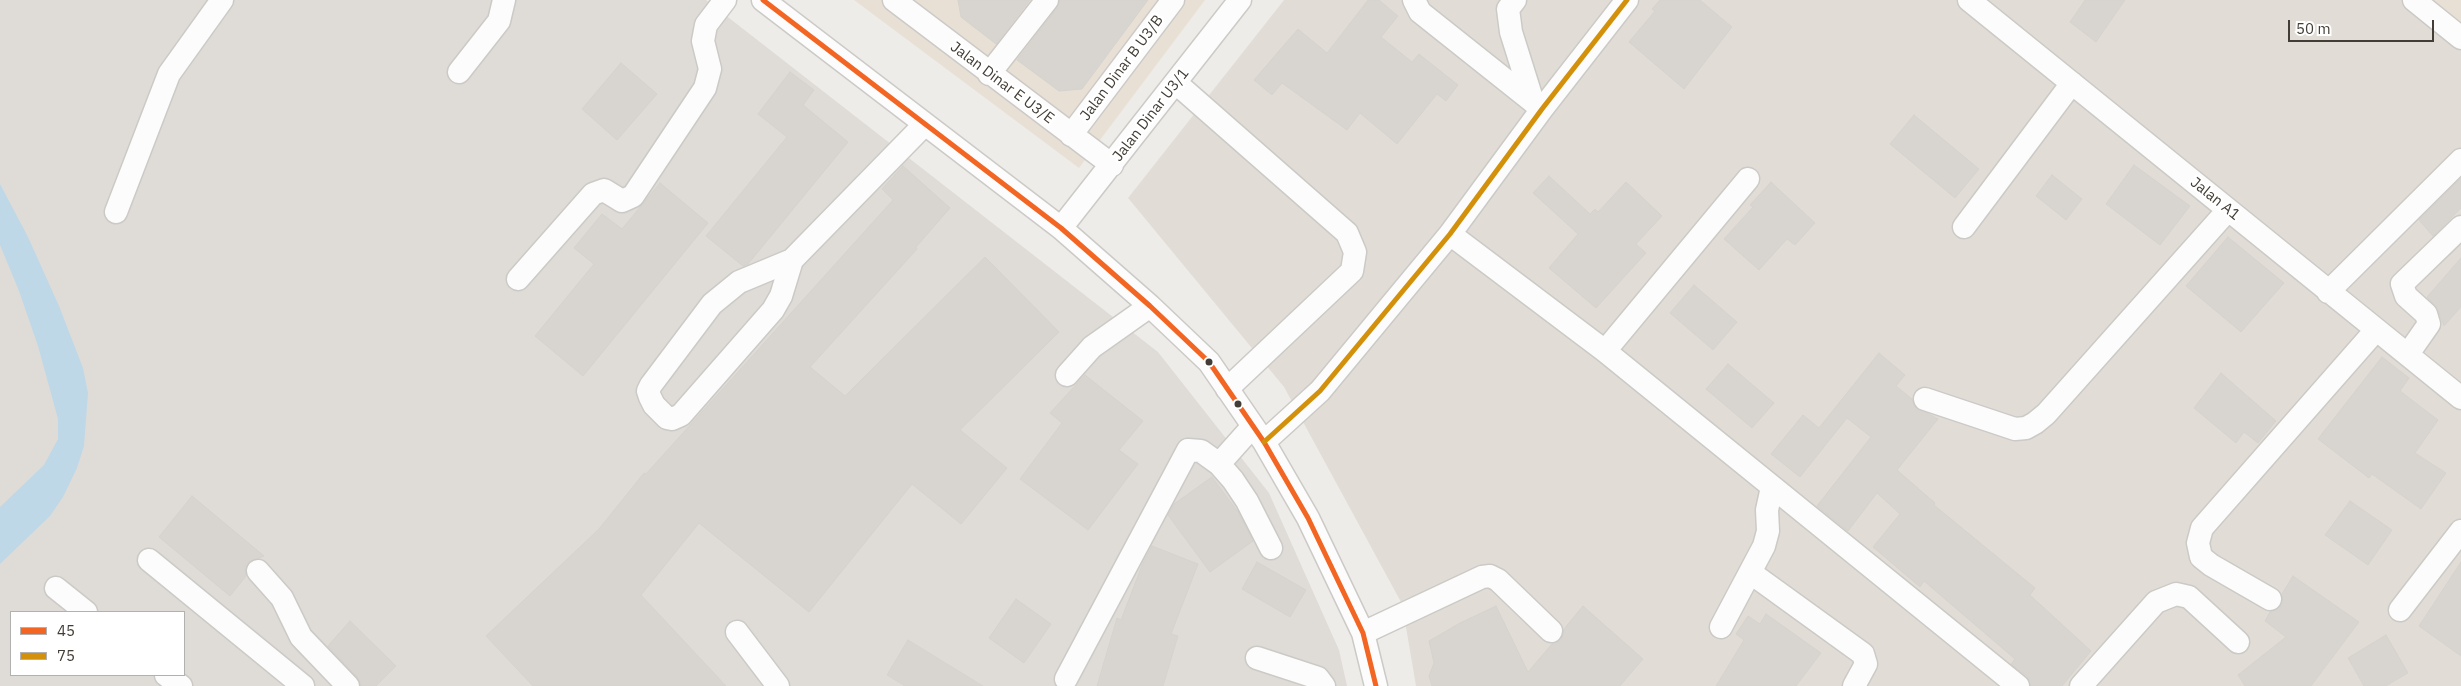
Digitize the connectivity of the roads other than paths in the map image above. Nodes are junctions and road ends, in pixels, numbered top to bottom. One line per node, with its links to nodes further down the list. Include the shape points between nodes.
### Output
1 (222, 0): 26 (street, via 169,74)
2 (504, 0): 15 (street, via 499,21)
3 (726, 0): 32 (street, via 706,25 703,41 710,69 705,88 633,196 622,201 604,190 593,194)
4 (763, 0): 20 (street)
5 (1047, 0): 16 (street)
6 (1174, 0): 21 (street, Jalan Dinar B U3/B)
7 (1240, 0): 17 (street, Jalan Dinar U3/1)
8 (1414, 0): 19 (street, via 1420,12)
9 (1515, 0): 19 (street, via 1508,9 1511,32)
10 (1627, 0): 19 (street)
11 (1969, 0): 18 (street, Jalan A1)
12 (2414, 0): 14 (street)
13 (902, 3): 16 (street, Jalan Dinar E U3/E)
14 (2461, 38)
15 (459, 72)
16 (990, 74): 21 (street, Jalan Dinar E U3/E)
17 (1176, 83): 23 (street, Jalan Dinar U3/1); 39 (street, via 1346,233 1355,252 1352,271)
18 (2072, 83): 25 (street, Jalan A1); 27 (street)
19 (1537, 105): 30 (street)
20 (926, 124): 29 (street); 31 (street)
21 (1071, 136): 23 (street, Jalan Dinar E U3/E)
22 (2461, 160): 33 (street)
23 (1112, 165): 29 (street, Jalan Dinar U3/1)
24 (1748, 179): 36 (street)
25 (2228, 210): 33 (street, Jalan A1); 41 (street, via 2034,424 2015,428)
26 (116, 212)
27 (1964, 227)
28 (2461, 227): 37 (street, via 2402,284 2406,296 2426,314 2429,324)
29 (1061, 228): 34 (street)
30 (1450, 234): 36 (street); 42 (street, via 1320,391)
31 (792, 260): 31 (street, via 739,282 712,304 648,391 654,405 667,418 682,415 773,310 781,296)
32 (518, 279)
33 (2328, 292): 35 (street, Jalan A1)
34 (1150, 306): 38 (street, via 1092,346); 39 (street, via 1208,362)
35 (2376, 330): 37 (street, Jalan A1); 51 (street, via 2202,528 2198,543 2202,557 2211,566)
36 (1605, 351): 44 (street)
37 (2408, 354): 40 (street, Jalan A1)
38 (1068, 375)
39 (1227, 389): 42 (street)
40 (2461, 398)
41 (1925, 399)
42 (1258, 434): 43 (street); 57 (street, via 1308,518)
43 (1219, 464): 46 (street, via 1247,501); 61 (street, via 1194,449 1184,455)
44 (1772, 487): 49 (street, via 1767,510 1768,531); 69 (street)
45 (2461, 531): 52 (street)
46 (1271, 548)
47 (148, 560): 63 (street)
48 (258, 571): 64 (street, via 282,598 301,637)
49 (1751, 573): 54 (street); 68 (street, via 1863,654 1866,664)
50 (56, 588): 53 (street)
51 (2270, 599)
52 (2400, 610)
53 (85, 611)
54 (1721, 627)
55 (1551, 631): 57 (street, via 1490,576)
56 (737, 632): 65 (street)
57 (1363, 633): 67 (street)
58 (2238, 642): 70 (street, via 2189,597 2176,594 2156,602)
59 (1257, 658): 66 (street, via 1318,678)
60 (167, 676): 62 (street)
61 (1066, 679)
62 (181, 686)
63 (303, 686)
64 (348, 686)
65 (778, 686)
66 (1324, 686)
67 (1376, 686)
68 (1854, 686)
69 (2018, 686)
70 (2081, 686)

